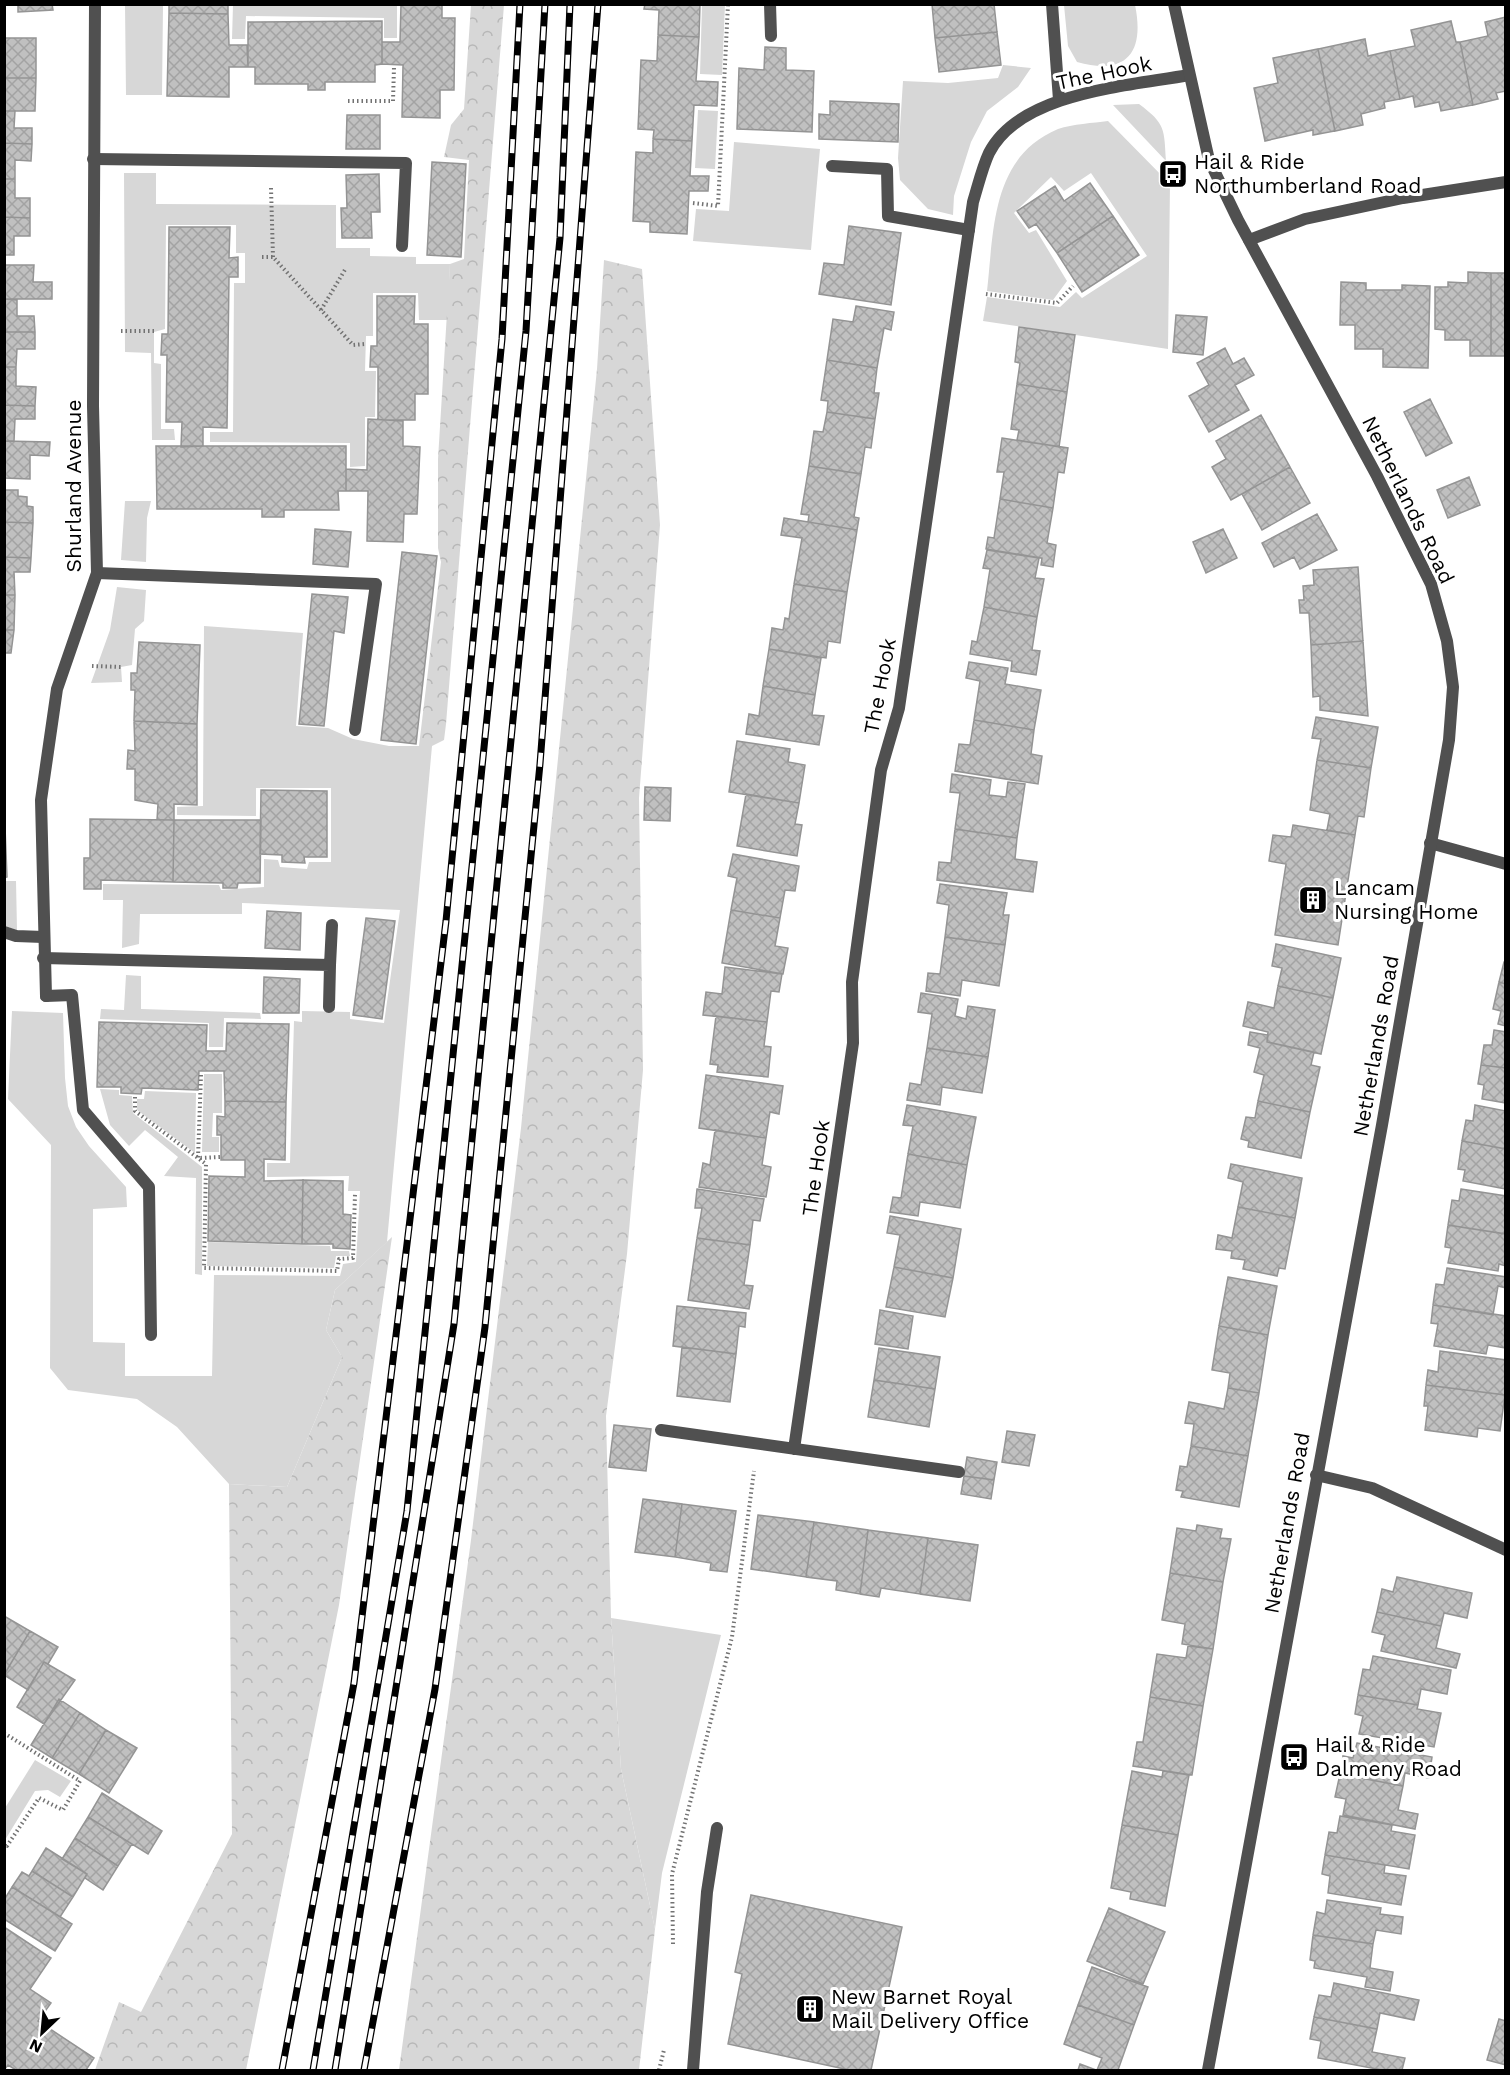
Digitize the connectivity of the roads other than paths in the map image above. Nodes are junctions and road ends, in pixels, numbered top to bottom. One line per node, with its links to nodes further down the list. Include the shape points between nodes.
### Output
1 (95, 4): 8 (street, Shurland Avenue)
2 (770, 4): 5 (street)
3 (1052, 4): 7 (street)
4 (1174, 4): 6 (street, Netherlands Road)
5 (771, 36)
6 (1189, 75): 7 (street, The Hook); 12 (street, Netherlands Road, via 1209,160)
7 (1059, 100): 11 (street, The Hook, via 1017,122 990,152 973,202)
8 (93, 159): 13 (street, via 406,163); 14 (street, Shurland Avenue)
9 (832, 166): 11 (street, via 887,169 888,216)
10 (1506, 182): 12 (street, via 1305,219)
11 (969, 230): 26 (street, The Hook, via 899,708 881,770 852,981 854,1043)
12 (1249, 240): 16 (street, Netherlands Road, via 1431,584 1447,641 1452,687 1449,740)
13 (402, 246)
14 (97, 573): 15 (street, via 376,584); 20 (street, Shurland Avenue, via 57,689 41,800)
15 (355, 730)
16 (1430, 843): 17 (street); 28 (street, Netherlands Road)
17 (1506, 864)
18 (332, 925): 22 (street)
19 (4, 932): 20 (street)
20 (43, 937): 21 (street, Shurland Avenue)
21 (44, 958): 22 (street); 24 (street, Shurland Avenue, via 46,996 72,995 83,1110 149,1187)
22 (330, 965): 23 (street)
23 (329, 1007)
24 (151, 1335)
25 (661, 1430): 26 (street)
26 (794, 1449): 27 (street)
27 (959, 1472)
28 (1316, 1475): 29 (street, via 1372,1488); 32 (street, Netherlands Road)
29 (1506, 1550)
30 (717, 1828): 31 (street, via 707,1892)
31 (693, 2070)
32 (1208, 2070)

